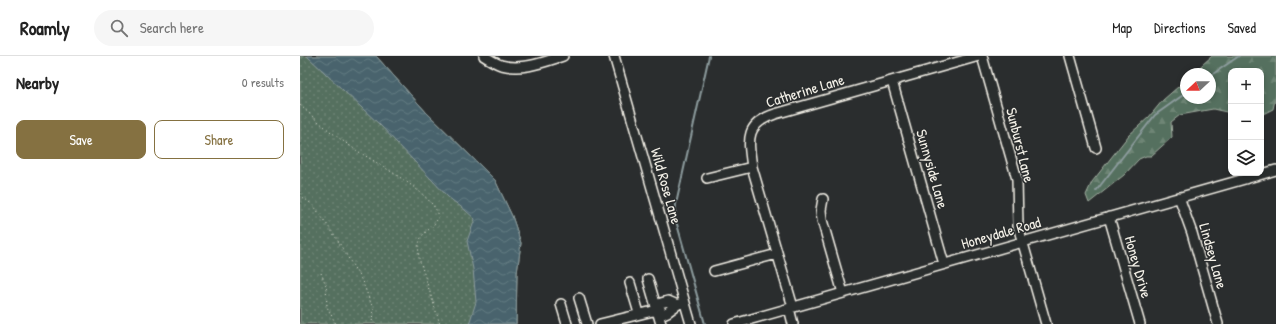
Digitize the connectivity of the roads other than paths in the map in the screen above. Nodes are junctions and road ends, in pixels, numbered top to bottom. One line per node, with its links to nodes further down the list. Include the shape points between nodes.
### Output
1 (484, 56): 2 (street, via 500,65 516,67)
2 (563, 56)
3 (614, 56): 23 (street, Wild Rose Lane)
4 (978, 56): 7 (street, Catherine Lane)
5 (982, 56): 15 (street, Sunburst Lane, via 1017,179 1018,226)
6 (1070, 56): 8 (street)
7 (892, 81): 9 (street, Catherine Lane, via 761,120 755,124 750,138); 17 (street, Sunnyside Lane)
8 (1096, 148)
9 (752, 167): 11 (street); 16 (street, Catherine Lane)
10 (1276, 170): 12 (street, Honeydale Road)
11 (707, 178)
12 (1179, 197): 14 (street, Honeydale Road); 37 (street, Lindsey Lane)
13 (823, 199): 21 (street, via 822,220)
14 (1109, 217): 15 (street, Honeydale Road); 36 (street, Honey Drive)
15 (1022, 242): 17 (street, Honeydale Road); 35 (street, Sunburst Lane)
16 (777, 254): 18 (street); 25 (street, Catherine Lane)
17 (944, 264): 21 (street, Honeydale Road)
18 (714, 271)
19 (648, 279): 26 (street)
20 (630, 284): 27 (street)
21 (843, 293): 25 (street, Honeydale Road)
22 (579, 298): 29 (street)
23 (680, 303): 26 (street, via 661,303); 32 (street, Wild Rose Lane)
24 (561, 304): 28 (street)
25 (791, 308): 33 (street, Honeydale Road); 34 (street, Catherine Lane)
26 (658, 310): 27 (street); 31 (street)
27 (639, 313): 30 (street)
28 (566, 324)
29 (587, 324)
30 (600, 324)
31 (661, 324)
32 (691, 324)
33 (734, 324)
34 (793, 324)
35 (1046, 324)
36 (1140, 324)
37 (1218, 324)

